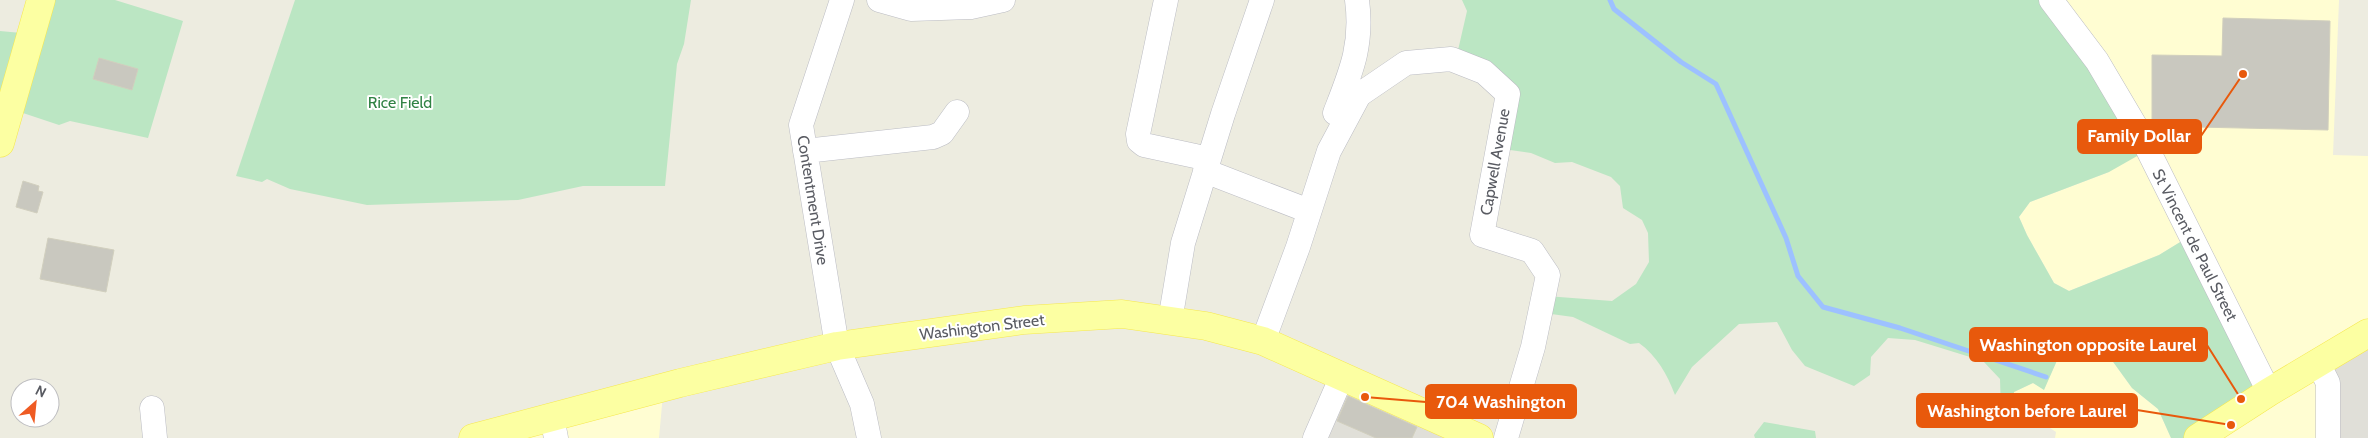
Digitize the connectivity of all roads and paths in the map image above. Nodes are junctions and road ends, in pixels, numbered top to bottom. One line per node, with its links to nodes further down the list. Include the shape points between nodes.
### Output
1 (41, 0): 10 (main road)
2 (842, 0): 11 (street, Contentment Drive, via 801,125)
3 (878, 0): 4 (street, via 911,8 971,7)
4 (1002, 0)
5 (1166, 0): 13 (street, via 1139,140 1144,145)
6 (1262, 0): 13 (street)
7 (1357, 0): 12 (street, via 1360,34 1352,68 1329,132)
8 (2051, 0): 21 (street, St Vincent de Paul Street, via 2097,61 2139,132)
9 (957, 112): 11 (street, via 942,133 933,137)
10 (0, 143)
11 (805, 151): 18 (street, Contentment Drive)
12 (1329, 151): 14 (street, Capwell Avenue); 30 (street, Capwell Avenue, via 1359,95 1406,63 1451,58 1484,72 1508,94 1482,235 1532,251 1548,275 1533,346)
13 (1207, 165): 14 (street); 15 (street, via 1183,243)
14 (1309, 211): 17 (street, Capwell Avenue)
15 (1170, 322): 17 (main road, Washington Street, via 1206,326); 18 (main road, Washington Street, via 1122,314 1024,320)
16 (2368, 333): 19 (main road)
17 (1263, 341): 20 (main road, Washington Street)
18 (837, 346): 23 (main road, Washington Street, via 680,383); 28 (street, Contentment Drive, via 862,404)
19 (2318, 362): 21 (main road); 32 (street, via 2328,384)
20 (1342, 376): 25 (street); 29 (main road, Washington Street)
21 (2269, 392): 31 (main road)
22 (152, 408): 26 (street)
23 (554, 427): 24 (main road, Washington Street)
24 (502, 434): 27 (main road, Washington Street)
25 (1318, 437)
26 (155, 438)
27 (473, 438)
28 (869, 438)
29 (1479, 438)
30 (1506, 438)
31 (2198, 438)
32 (2328, 438)

